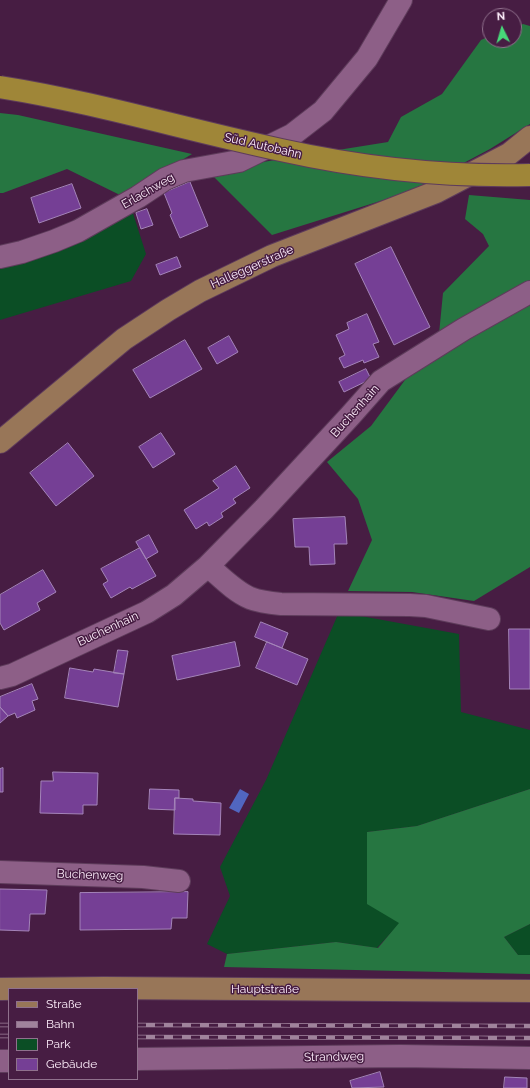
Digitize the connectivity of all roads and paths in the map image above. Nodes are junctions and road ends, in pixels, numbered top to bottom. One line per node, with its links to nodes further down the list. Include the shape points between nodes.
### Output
1 (401, 0): 5 (street, Erlachweg, via 367,58 323,111 292,135 239,161 184,171 78,231)
2 (0, 88): 4 (highway, Süd Autobahn, bridge, via 118,112 282,151 359,165 489,176)
3 (530, 137): 7 (main road, Halleggerstraße, via 509,154 436,192 272,256 200,291 124,339)
4 (530, 175)
5 (0, 258)
6 (530, 292): 8 (street, Buchenhain, via 381,382)
7 (0, 442)
8 (208, 566): 9 (street, via 231,586 250,598 264,602 426,606); 10 (street, Buchenhain, via 174,595 146,612 12,675)
9 (489, 620)
10 (0, 678)
11 (0, 872): 12 (street, Buchenweg, via 144,877)
12 (179, 881)
13 (138, 988): 14 (main road, Hauptstraße)
14 (530, 991)
15 (530, 1058): 16 (street, Strandweg, via 392,1056)
16 (138, 1059)

